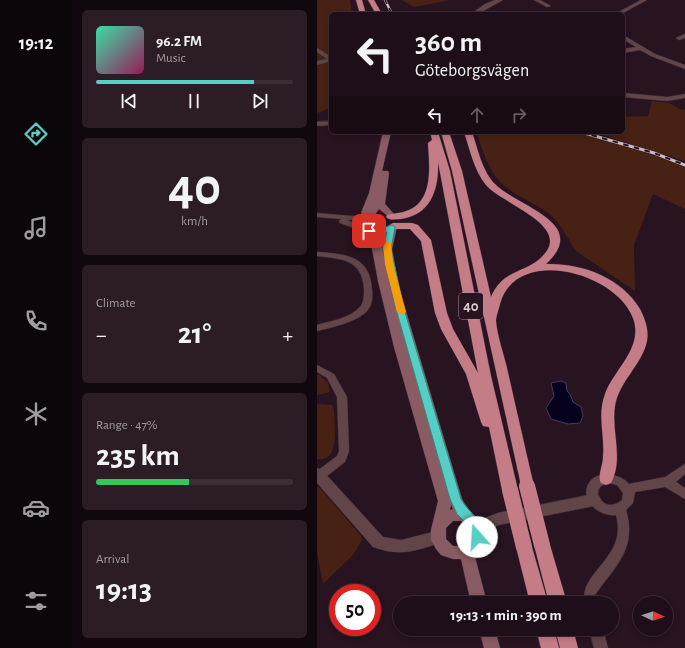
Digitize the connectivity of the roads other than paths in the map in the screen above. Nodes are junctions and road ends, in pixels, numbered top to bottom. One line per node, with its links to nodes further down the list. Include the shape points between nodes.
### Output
1 (359, 0): 8 (highway)
2 (367, 0): 9 (highway)
3 (371, 0): 10 (highway)
4 (500, 0): 11 (street)
5 (536, 0): 7 (street)
6 (645, 0): 12 (street)
7 (549, 6)
8 (362, 12)
9 (371, 12)
10 (378, 12)
11 (477, 12)
12 (621, 12)
13 (685, 36): 15 (street)
14 (625, 38): 16 (street)
15 (679, 38)
16 (640, 48): 18 (street); 22 (street)
17 (317, 50): 19 (street)
18 (625, 52)
19 (329, 58)
20 (329, 60): 21 (street)
21 (317, 63)
22 (685, 67)
23 (625, 95): 24 (street, via 667,99)
24 (685, 96)
25 (329, 123): 26 (street)
26 (317, 124)
27 (387, 134): 33 (main road)
28 (394, 134): 33 (main road)
29 (430, 134): 37 (highway, via 435,168 427,199 413,213)
30 (435, 134): 48 (highway, 40, via 445,171)
31 (446, 134): 41 (highway, 40, via 457,171)
32 (469, 134): 40 (highway, via 480,168 493,187 516,204 543,218 553,228 554,248 545,261)
33 (378, 194): 36 (main road, via 374,211); 37 (main road, via 381,207)
34 (317, 215): 35 (street)
35 (330, 217): 36 (street); 38 (street)
36 (368, 217): 37 (main road, via 382,214); 38 (main road, via 363,223)
37 (391, 220): 38 (main road, via 380,232); 48 (highway, via 418,230 425,240 441,313 472,374); 53 (main road, via 387,249 396,295 455,499 461,511)
38 (367, 230): 54 (main road, via 375,238 398,340 442,488 445,501)
39 (317, 254): 42 (street, via 353,260 362,266 367,274 368,298 364,309 357,314)
40 (534, 269): 41 (highway, via 521,273 504,284 496,298); 46 (highway, via 564,268 581,271 600,279 624,296 639,319 641,337 637,354 616,384 608,405 612,457)
41 (490, 323): 58 (highway, 40, bridge)
42 (317, 328)
43 (317, 368): 45 (street, via 331,376 342,397 344,450 341,459)
44 (685, 468): 47 (street)
45 (318, 475): 54 (street, via 378,542 389,547 401,547)
46 (606, 479): 49 (street, via 619,481); 51 (street, via 597,482 593,487)
47 (667, 482): 49 (street); 50 (street)
48 (509, 485): 57 (highway, 40, bridge)
49 (628, 489): 52 (street, via 629,501)
50 (685, 494)
51 (594, 500): 52 (street, via 605,509); 53 (street)
52 (620, 509): 59 (street, via 625,522 624,539)
53 (474, 523): 54 (main road, via 463,516 456,516 448,518); 55 (main road, via 476,540)
54 (439, 531): 55 (main road, via 441,544 447,549 455,552)
55 (466, 550): 56 (main road)
56 (477, 596)
57 (537, 596)
58 (555, 596)
59 (589, 596)
60 (489, 636): 64 (main road)
61 (547, 636): 65 (highway)
62 (566, 636): 66 (highway)
63 (598, 636): 67 (street)
64 (492, 648)
65 (550, 648)
66 (569, 648)
67 (601, 648)

